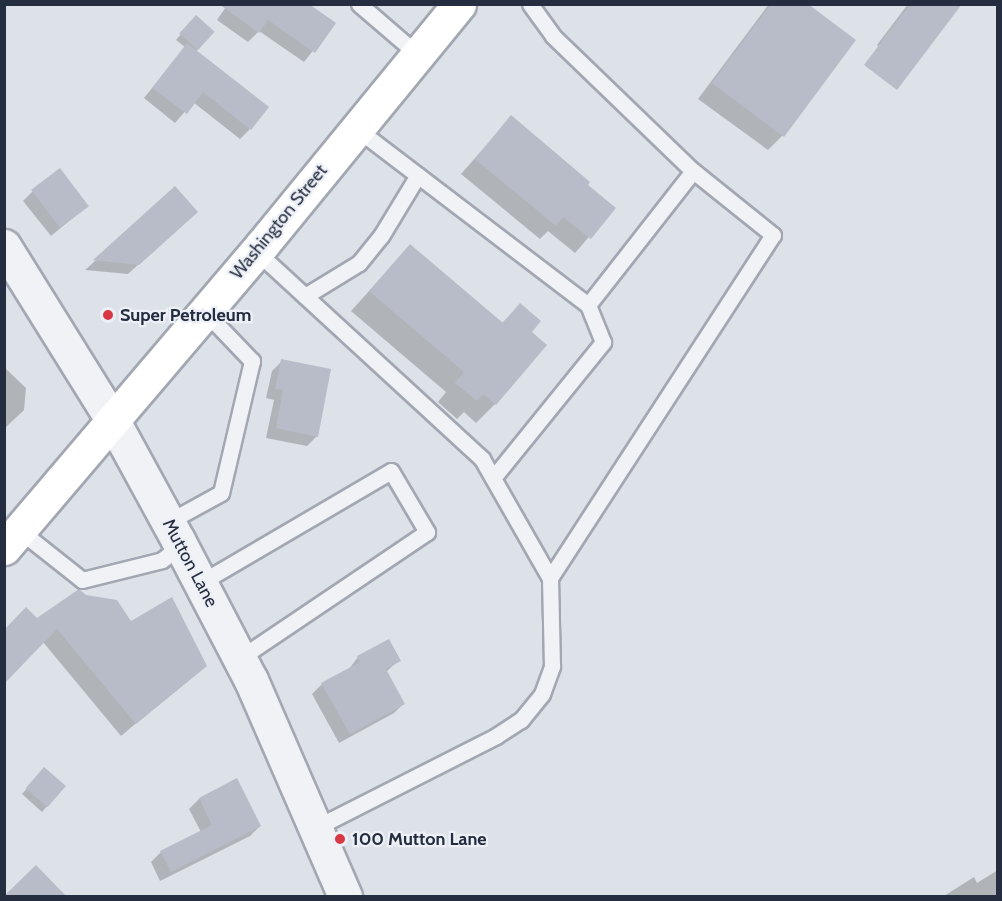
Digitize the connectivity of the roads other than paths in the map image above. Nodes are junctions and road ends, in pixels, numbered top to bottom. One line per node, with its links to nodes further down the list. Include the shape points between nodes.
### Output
1 (359, 4): 4 (lane)
2 (459, 4): 4 (main road, Washington Street)
3 (530, 4): 6 (lane, via 554,36)
4 (416, 53): 5 (main road, Washington Street)
5 (356, 128): 7 (lane); 9 (main road, Washington Street)
6 (693, 171): 11 (lane); 17 (lane, via 773,235)
7 (418, 175): 10 (lane, via 381,236 359,263); 11 (lane)
8 (4, 246): 13 (street, Mutton Lane)
9 (256, 251): 10 (lane); 12 (main road, Washington Street)
10 (305, 296): 14 (lane, via 482,459)
11 (588, 305): 14 (lane, via 603,342)
12 (205, 312): 13 (main road, Washington Street); 15 (lane, via 252,361 221,493)
13 (113, 421): 15 (street, Mutton Lane); 16 (main road, Washington Street)
14 (493, 477): 17 (lane)
15 (174, 533): 16 (lane, via 162,560 82,580); 18 (street, Mutton Lane)
16 (12, 539)
17 (550, 578): 20 (lane, via 552,666 542,694 521,720)
18 (200, 583): 19 (street, Mutton Lane); 19 (lane, via 391,471 427,532)
19 (240, 658): 20 (street, Mutton Lane)
20 (315, 828): 21 (street, Mutton Lane)
21 (345, 897)

